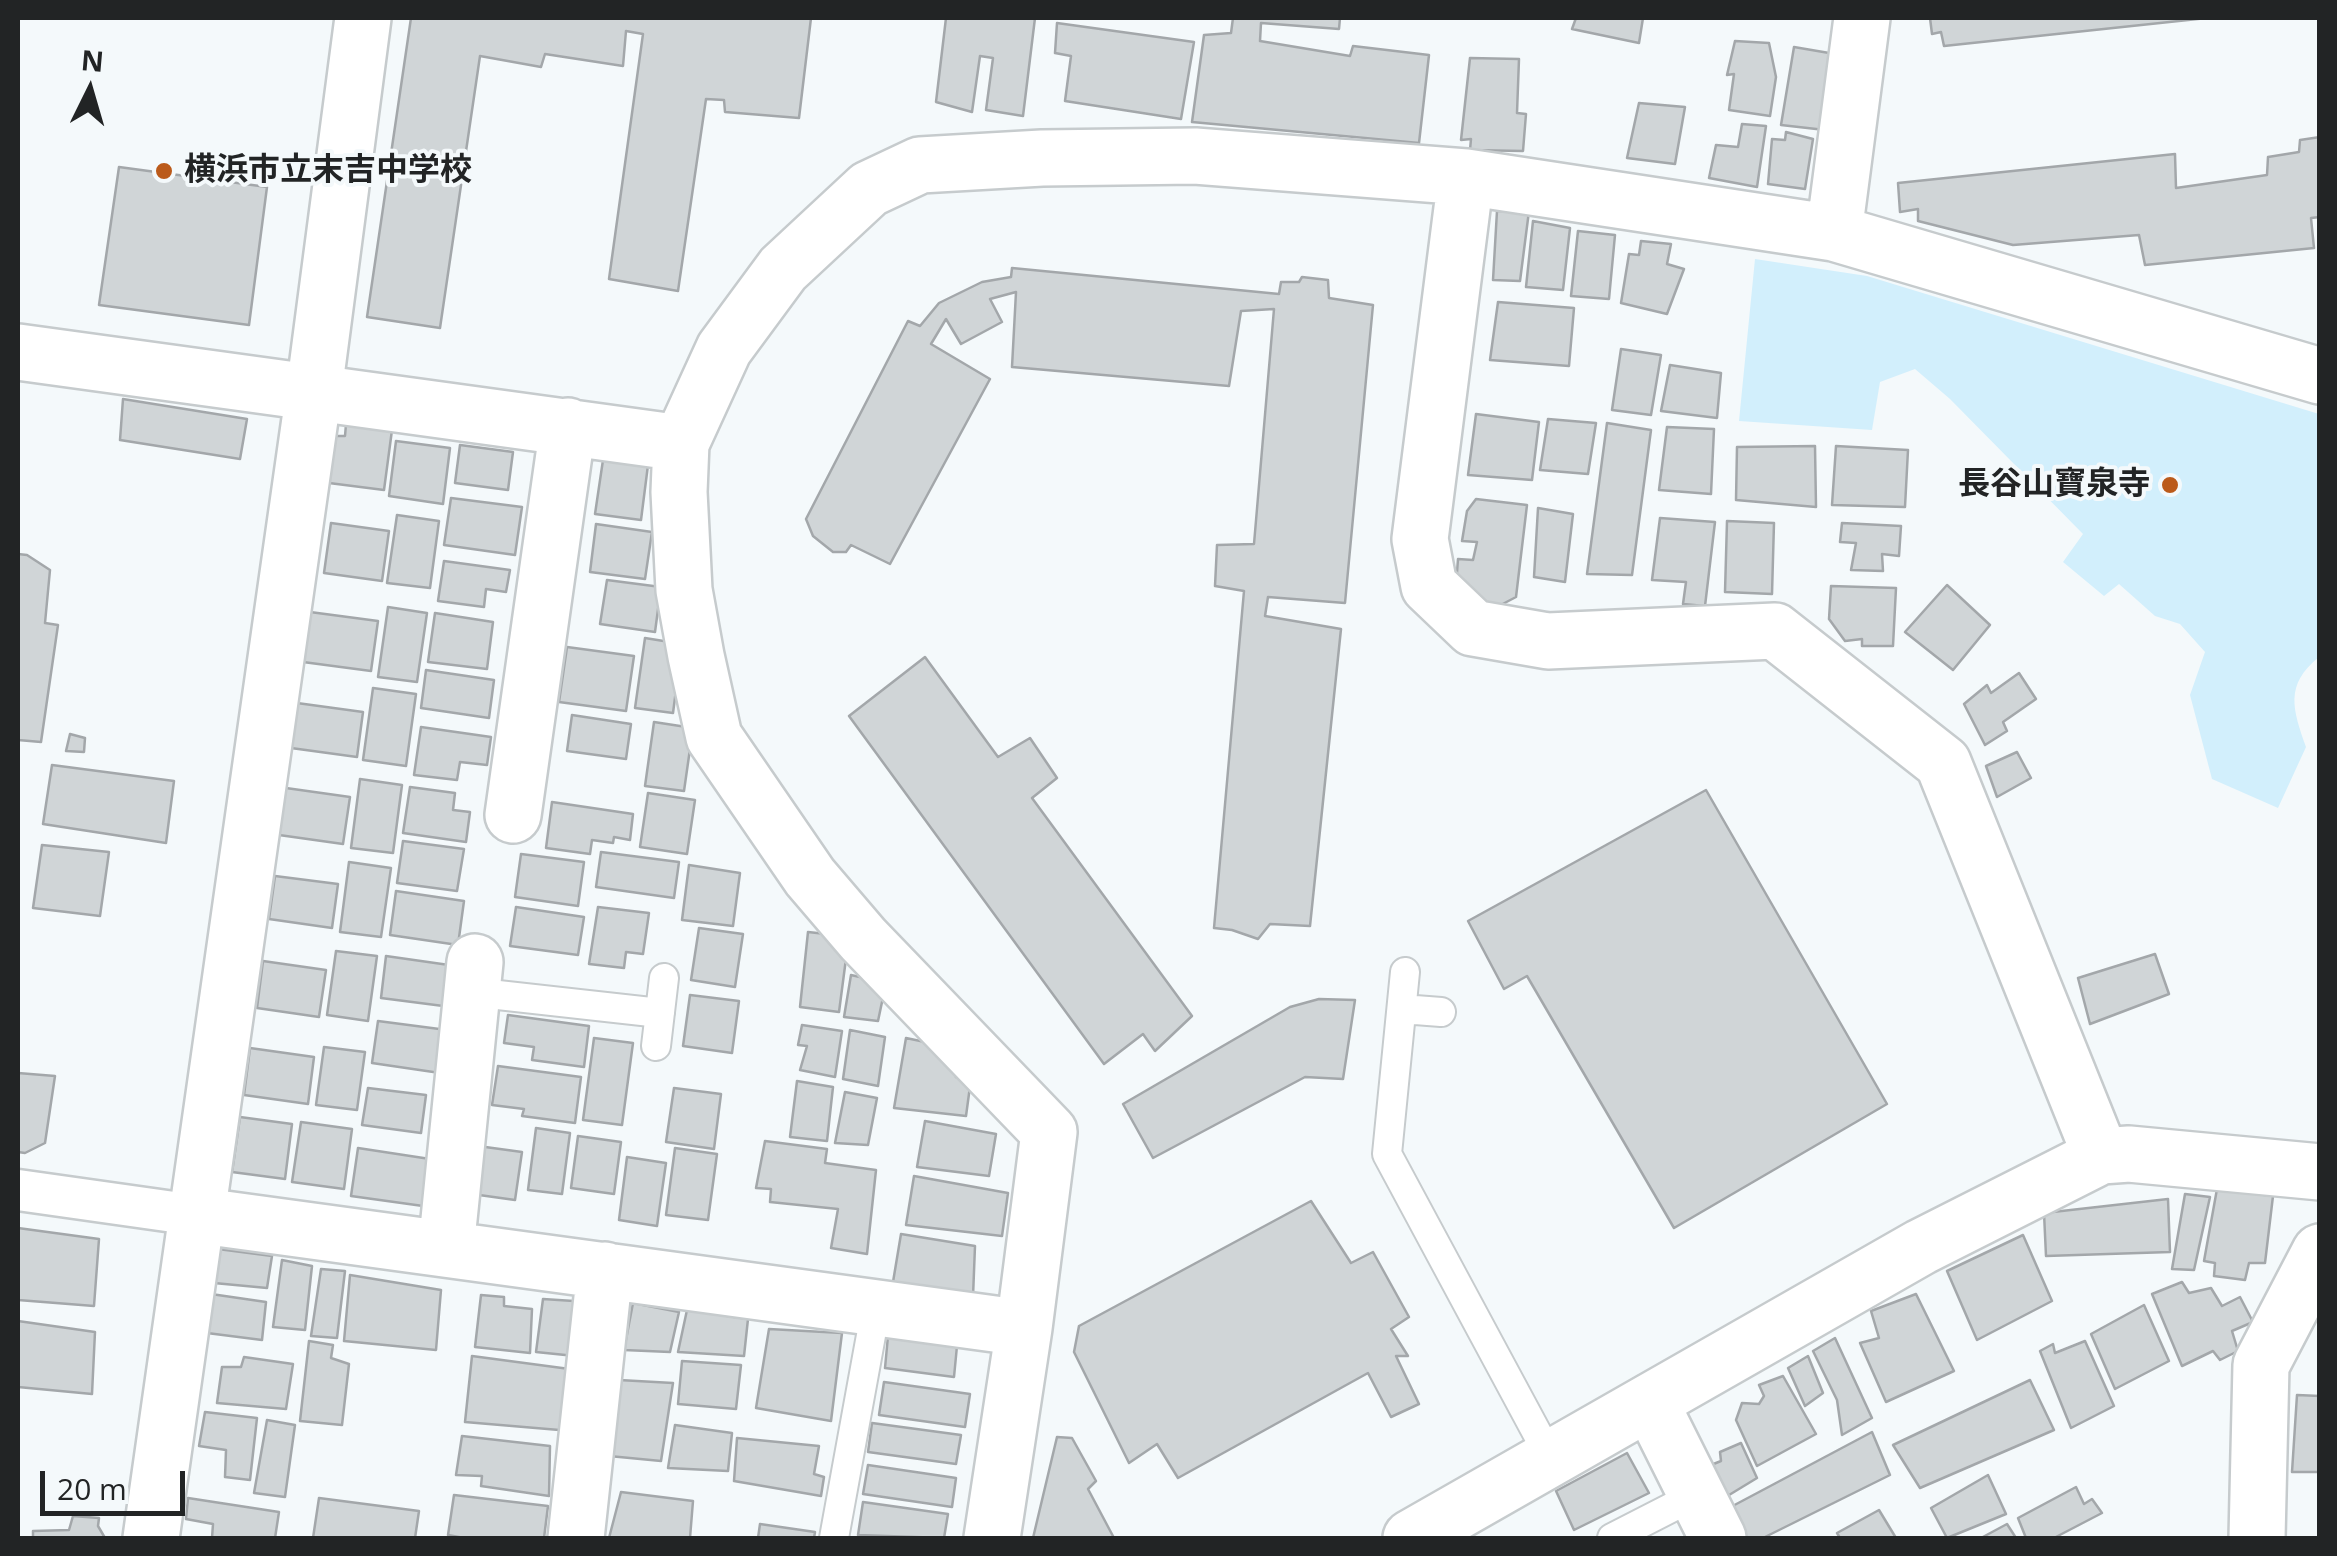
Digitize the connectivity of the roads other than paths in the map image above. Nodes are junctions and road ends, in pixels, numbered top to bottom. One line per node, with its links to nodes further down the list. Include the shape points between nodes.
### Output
1 (363, 18): 7 (street)
2 (1862, 18): 4 (street)
3 (1466, 177): 4 (street); 9 (street, via 1195,156 920,165 869,189 783,269 724,349); 18 (street, via 1420,540 1430,586 1473,628 1548,641 1775,631 1943,763)
4 (1834, 234): 6 (street)
5 (18, 352): 7 (street)
6 (2320, 376)
7 (314, 390): 8 (street); 21 (street)
8 (568, 426): 9 (street); 10 (street)
9 (681, 444): 26 (street, via 684,590 714,737 821,890 1049,1132)
10 (512, 815)
11 (1406, 972): 14 (lane)
12 (473, 977): 16 (lane); 22 (street)
13 (664, 978): 16 (lane)
14 (1402, 1009): 15 (lane); 28 (lane, via 1387,1154)
15 (1441, 1012)
16 (660, 1013): 17 (lane)
17 (656, 1046)
18 (2101, 1156): 19 (street); 27 (street, via 1921,1247)
19 (2320, 1172)
20 (18, 1190): 21 (street)
21 (194, 1215): 22 (street); 30 (street)
22 (446, 1249): 24 (street)
23 (2320, 1252): 36 (street, via 2262,1366)
24 (605, 1270): 25 (street); 31 (street)
25 (876, 1308): 26 (street); 32 (lane)
26 (1024, 1328): 33 (street)
27 (1650, 1402): 28 (street); 29 (street)
28 (1551, 1459): 34 (street)
29 (1707, 1517): 35 (lane)
30 (150, 1538)
31 (576, 1538)
32 (834, 1538)
33 (992, 1538)
34 (1411, 1538)
35 (1612, 1538)
36 (2257, 1538)

